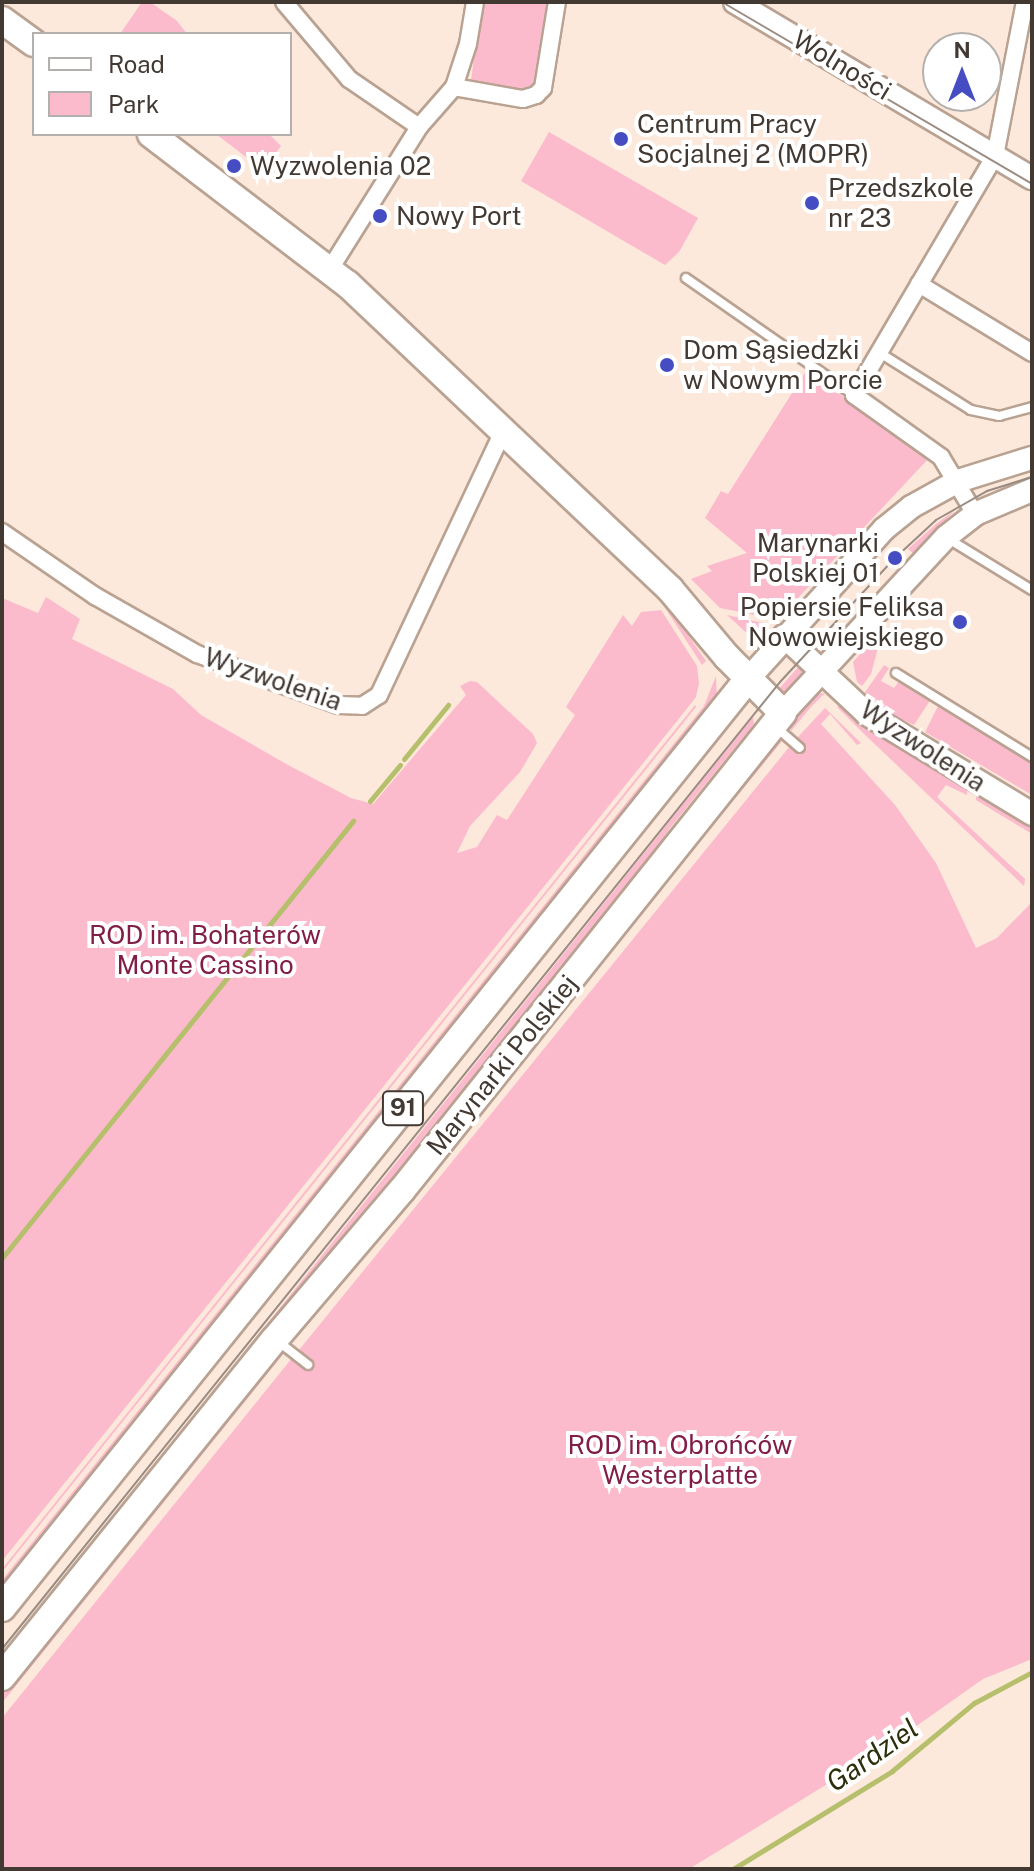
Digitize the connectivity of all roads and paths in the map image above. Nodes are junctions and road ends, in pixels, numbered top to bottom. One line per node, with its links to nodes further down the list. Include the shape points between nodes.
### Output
1 (284, 2): 10 (street, via 349,79)
2 (475, 2): 9 (street)
3 (557, 2): 9 (street, via 543,88 536,95 523,99)
4 (735, 2): 6 (street, Wolności)
5 (1025, 2): 12 (street)
6 (764, 10): 12 (street, Wolności)
7 (2, 20): 8 (main road)
8 (32, 42)
9 (454, 87): 10 (street)
10 (419, 127): 14 (street)
11 (154, 136): 14 (main road)
12 (995, 156): 13 (street, Wolności); 16 (street)
13 (1032, 178)
14 (330, 269): 21 (main road)
15 (686, 278): 19 (lane)
16 (919, 284): 17 (street); 18 (street)
17 (879, 352): 19 (street); 20 (lane, via 971,410 999,416)
18 (1032, 353)
19 (854, 395): 23 (street, via 941,457)
20 (1032, 407)
21 (503, 431): 26 (street, Wyzwolenia, via 379,695 362,706 339,705 197,654 95,596); 32 (main road, via 670,589)
22 (1032, 458): 23 (street, Marynarki Polskiej / 91)
23 (958, 481): 25 (street); 29 (street, Marynarki Polskiej / 91, via 884,529)
24 (1032, 490): 25 (street, Marynarki Polskiej / 91)
25 (975, 514): 27 (street, Marynarki Polskiej / 91)
26 (2, 532)
27 (946, 537): 28 (lane); 30 (street, Marynarki Polskiej / 91)
28 (1032, 590)
29 (784, 636): 30 (street, Wyzwolenia); 32 (street, Marynarki Polskiej / 91)
30 (820, 670): 33 (street, Marynarki Polskiej / 91); 36 (street, Wyzwolenia, via 867,714)
31 (896, 673): 35 (lane)
32 (748, 679): 33 (main road); 39 (main road, Marynarki Polskiej / 91)
33 (778, 719): 34 (lane); 37 (main road, Marynarki Polskiej / 91, via 402,1190)
34 (800, 748)
35 (1032, 757)
36 (1032, 814)
37 (275, 1339): 38 (lane); 40 (main road, Marynarki Polskiej / 91)
38 (308, 1365)
39 (2, 1608)
40 (2, 1677)

